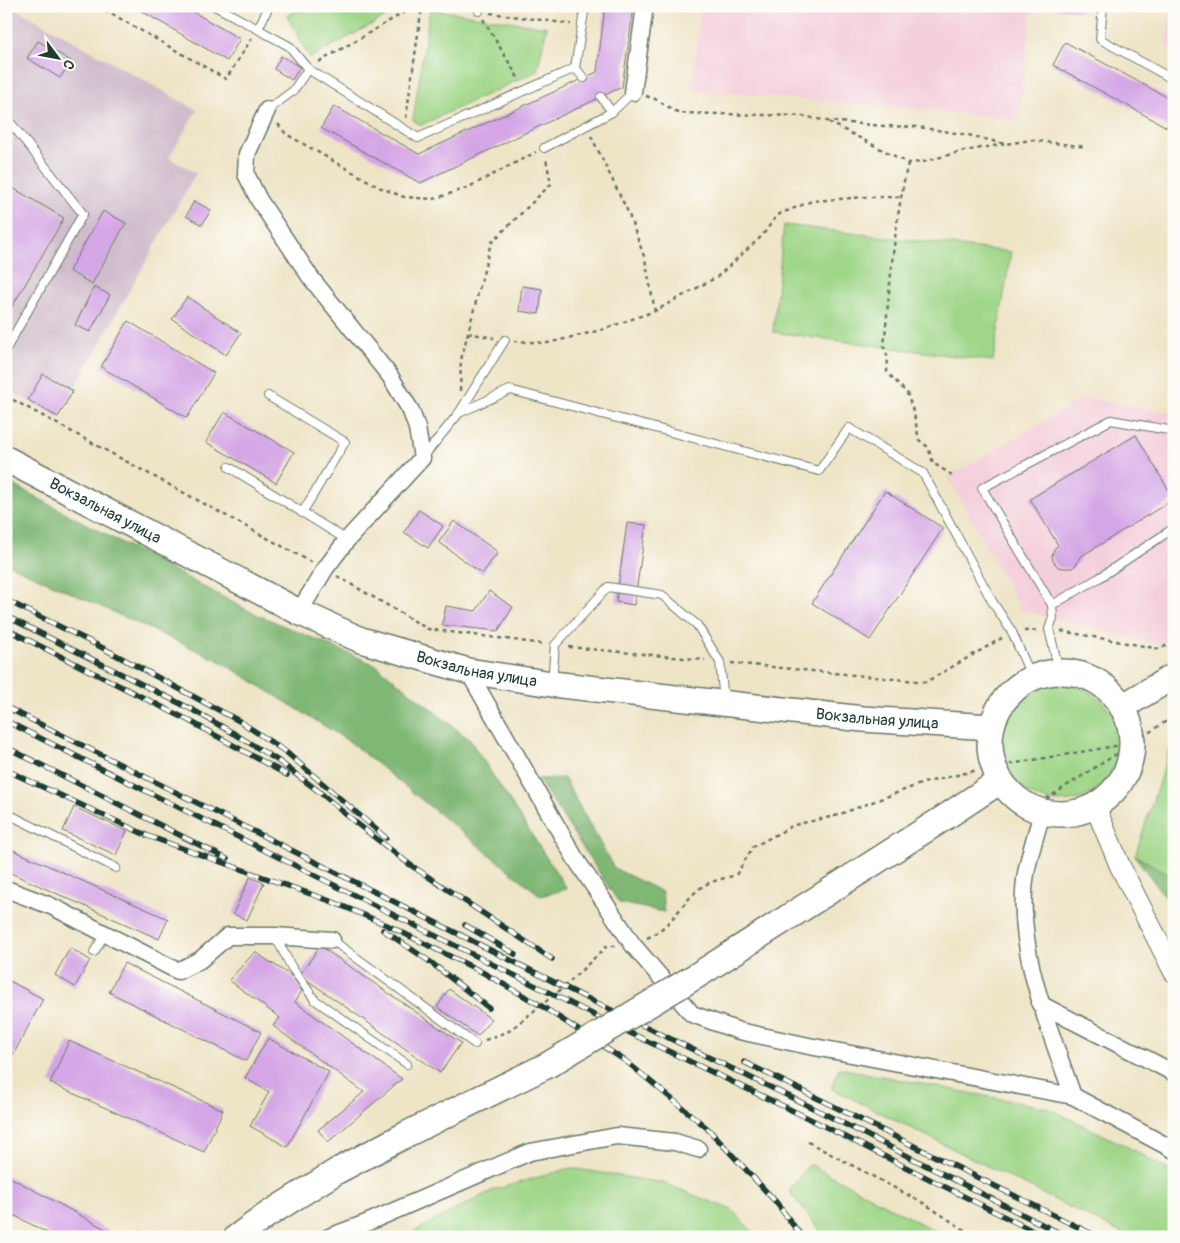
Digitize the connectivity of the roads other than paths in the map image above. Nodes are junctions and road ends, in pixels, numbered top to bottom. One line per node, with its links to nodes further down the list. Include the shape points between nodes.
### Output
1 (215, 6): 6 (lane)
2 (269, 6): 6 (lane)
3 (585, 6): 7 (lane)
4 (645, 6): 11 (street)
5 (1103, 6): 10 (lane, via 1100,39)
6 (258, 29): 8 (lane, via 289,46)
7 (574, 68): 8 (lane, via 418,138); 9 (lane)
8 (308, 69): 13 (lane, via 293,91)
9 (584, 78)
10 (1174, 80)
11 (633, 92): 14 (lane)
12 (601, 97): 14 (lane)
13 (267, 110): 23 (street, via 247,154 246,174 259,200 311,278 390,376 417,428)
14 (612, 112): 16 (lane)
15 (6, 117): 18 (lane, via 84,214)
16 (544, 148)
17 (506, 340): 20 (lane)
18 (6, 349)
19 (268, 396): 25 (lane, via 345,442)
20 (459, 413): 23 (lane); 33 (lane, via 510,390 819,471 849,428 923,473 1012,632)
21 (1174, 431): 28 (lane, via 1111,420 982,488)
22 (6, 458): 29 (main road, Вокзальная улица)
23 (422, 458): 27 (street)
24 (229, 467): 25 (lane)
25 (302, 513): 27 (lane)
26 (1174, 528): 28 (lane)
27 (347, 540): 29 (street, via 324,569)
28 (1052, 605): 31 (lane, via 1048,629)
29 (299, 612): 30 (main road, Вокзальная улица, via 361,640)
30 (468, 671): 34 (main road, Вокзальная улица); 53 (street, via 575,858 633,945 692,1014 739,1031)
31 (1059, 671): 33 (main road); 36 (main road, via 1077,673 1102,684)
32 (1174, 676): 36 (main road)
33 (1032, 678): 37 (main road, via 1012,691 997,711)
34 (552, 684): 35 (main road, Вокзальная улица); 35 (lane, via 556,646 608,587 662,595 698,625 720,662)
35 (724, 703): 37 (main road, Вокзальная улица, via 863,719)
36 (1122, 707): 39 (main road, via 1133,743 1132,754 1121,782)
37 (991, 727): 38 (main road, via 989,747)
38 (998, 773): 40 (main road, via 1013,797); 56 (main road, bridge, via 947,816 701,973 548,1065 337,1171)
39 (1095, 806): 40 (main road, via 1074,814); 48 (street, via 1120,866)
40 (1042, 807): 49 (street, via 1027,869 1024,906 1027,946)
41 (6, 813): 42 (lane)
42 (116, 868)
43 (6, 889): 44 (street, via 51,906)
44 (105, 934): 45 (street, via 178,971 200,960 228,936); 47 (lane)
45 (275, 936): 46 (street); 51 (lane, via 314,1000)
46 (332, 940): 50 (lane)
47 (94, 952)
48 (1174, 972)
49 (1040, 1004): 52 (street); 53 (street)
50 (475, 1044)
51 (407, 1064)
52 (1174, 1073)
53 (1073, 1096): 55 (street)
54 (698, 1149): 57 (street, via 674,1142 617,1136 530,1152)
55 (1174, 1150)
56 (237, 1237)
57 (329, 1237)

